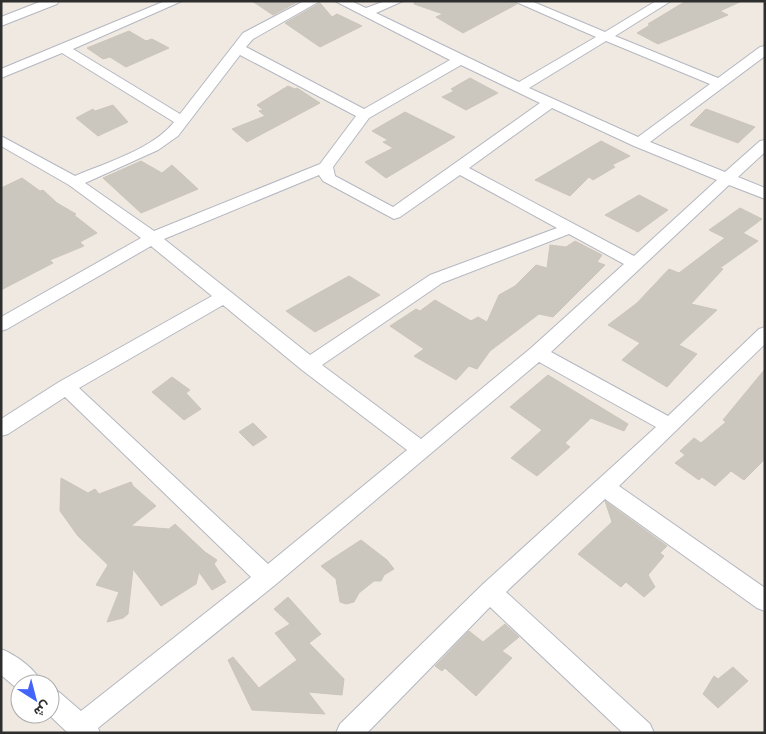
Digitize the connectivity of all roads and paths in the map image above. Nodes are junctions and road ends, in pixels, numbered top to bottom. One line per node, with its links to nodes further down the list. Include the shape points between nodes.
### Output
1 (54, 1): 10 (street)
2 (314, 1): 14 (street, via 248,36)
3 (341, 1): 9 (street)
4 (397, 1): 9 (street)
5 (520, 1): 12 (street)
6 (664, 1): 12 (street)
7 (166, 3): 13 (street)
8 (1, 9): 10 (street)
9 (365, 13): 16 (street)
10 (14, 17): 11 (street)
11 (1, 22)
12 (607, 37): 18 (street); 19 (street)
13 (63, 48): 17 (street); 22 (street)
14 (236, 48): 21 (street); 22 (street)
15 (763, 53): 18 (street)
16 (461, 59): 19 (street); 21 (street)
17 (1, 74)
18 (718, 83): 24 (street)
19 (519, 88): 20 (street)
20 (551, 102): 24 (street); 27 (street)
21 (364, 115): 26 (street)
22 (183, 122): 29 (street, via 153,146)
23 (1, 140): 29 (street)
24 (639, 143): 28 (street)
25 (765, 144): 28 (street)
26 (325, 167): 27 (street, via 328,178 394,214); 32 (street)
27 (459, 168): 31 (street)
28 (729, 179): 30 (street); 33 (street)
29 (74, 182): 32 (street)
30 (765, 194)
31 (571, 228): 33 (street); 38 (street, via 436,279)
32 (152, 238): 34 (street); 35 (street)
33 (636, 264): 37 (street)
34 (224, 297): 38 (street); 39 (street)
35 (1, 325)
36 (765, 333): 40 (street)
37 (538, 353): 40 (street); 42 (street)
38 (309, 365): 42 (street)
39 (66, 387): 41 (street); 44 (street)
40 (670, 426): 43 (street)
41 (1, 429)
42 (420, 449): 44 (street)
43 (605, 487): 45 (street); 46 (street)
44 (267, 578): 50 (street)
45 (490, 592): 51 (street); 52 (street)
46 (765, 601)
47 (1, 660): 48 (street)
48 (18, 674)
49 (60, 709): 50 (street)
50 (84, 730)
51 (349, 733)
52 (641, 733)

